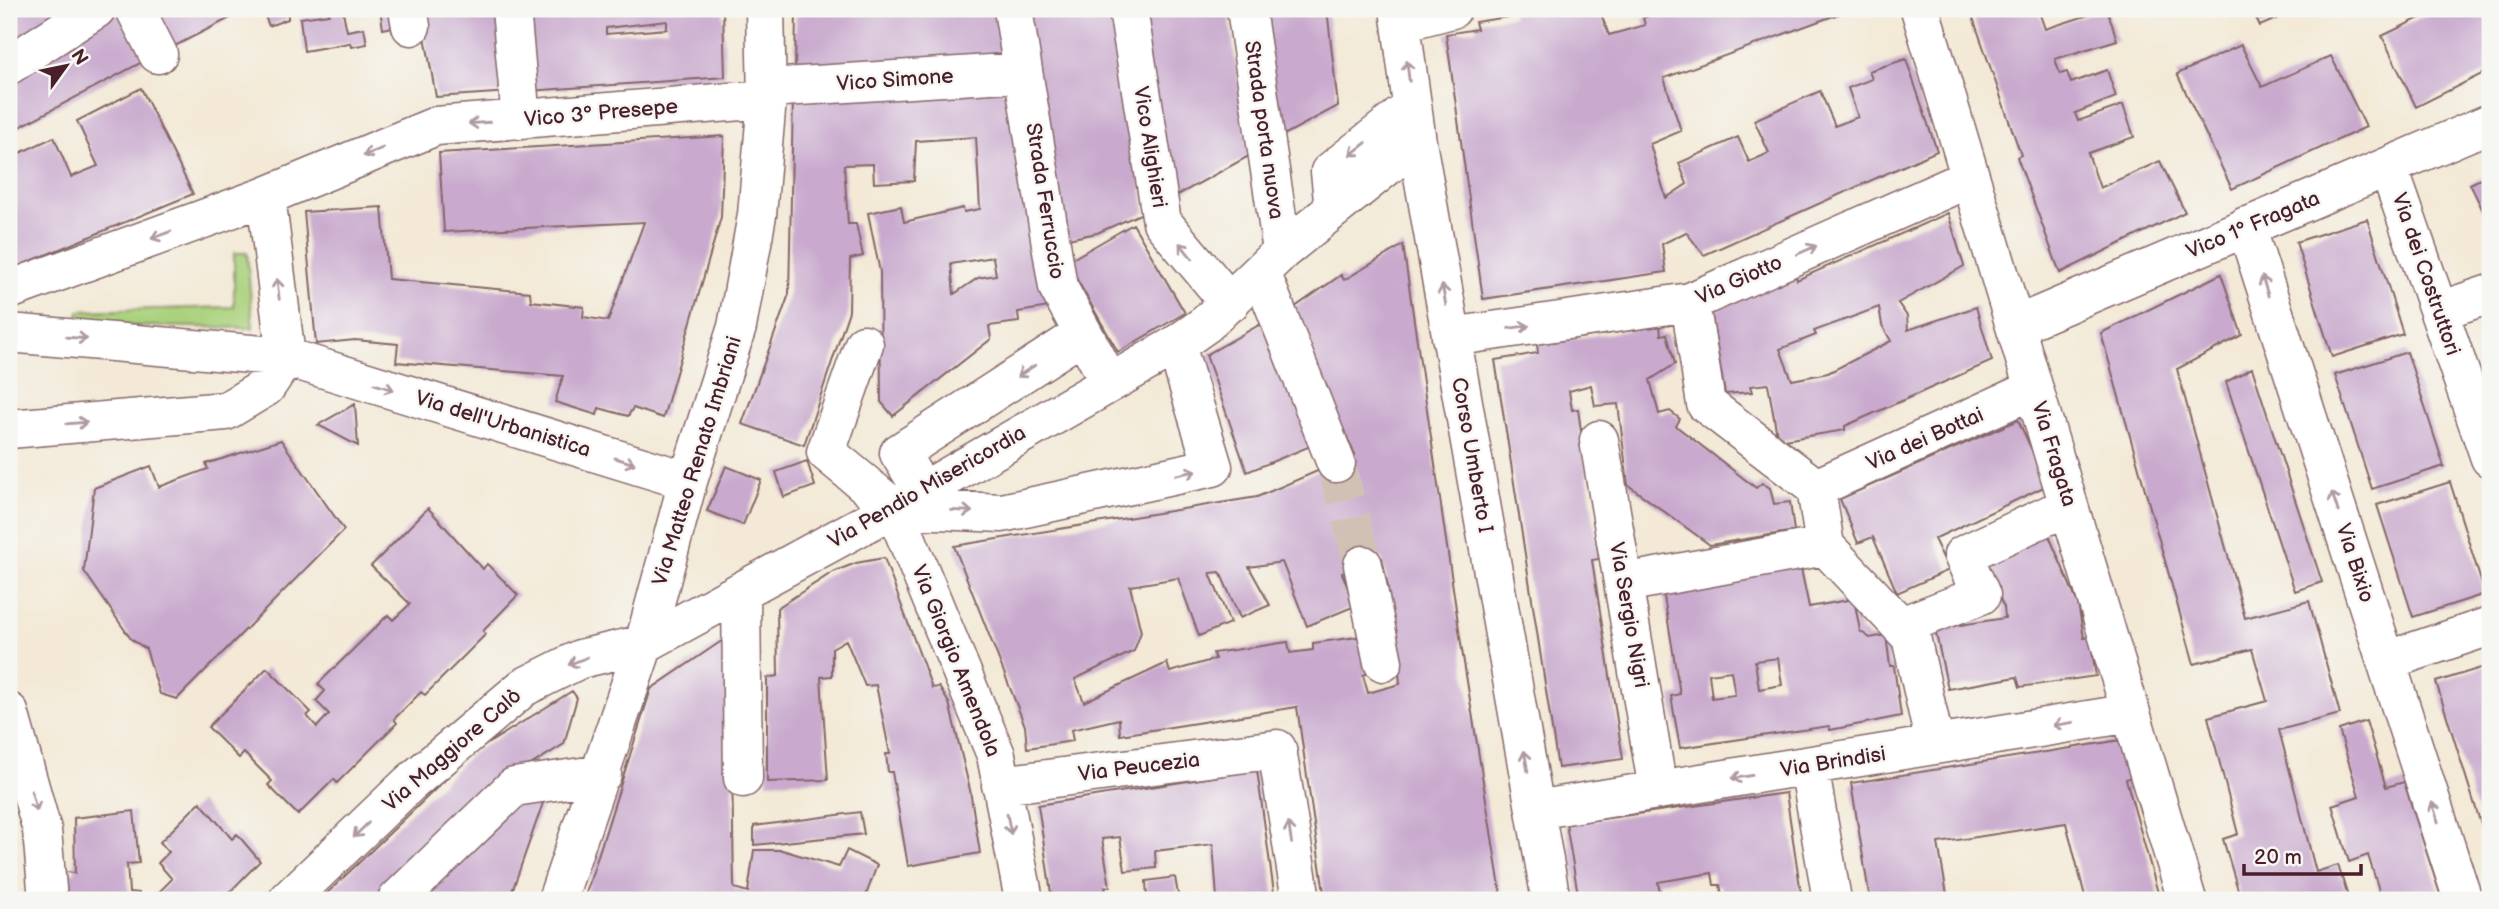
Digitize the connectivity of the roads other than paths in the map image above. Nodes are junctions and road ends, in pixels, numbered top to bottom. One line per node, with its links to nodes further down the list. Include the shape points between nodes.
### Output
1 (96, 9): 12 (street)
2 (135, 9): 11 (street)
3 (511, 9): 15 (street)
4 (765, 9): 14 (street, Via Matteo Renato Imbriani)
5 (1013, 9): 13 (street, Strada Ferruccio)
6 (1128, 9): 27 (street, Vico Alighieri, one-way to 6, via 1162,222)
7 (1246, 9): 22 (street, Strada porta nuova)
8 (1452, 9): 10 (street)
9 (1920, 9): 19 (street, Via Fragata)
10 (1401, 15): 17 (street, Corso Umberto I, one-way to 10)
11 (158, 54)
12 (9, 65)
13 (1023, 72): 14 (street, Vico Simone); 30 (street, Strada Ferruccio, via 1058,287)
14 (767, 94): 15 (street, Vico 3º Presepe); 40 (street, Via Matteo Renato Imbriani, via 757,215 737,327)
15 (521, 120): 20 (street, Vico 3º Presepe, one-way to 20, via 436,126)
16 (2490, 123): 18 (street, Vico 1º Fragata)
17 (1415, 125): 22 (street, Via Pendio Misericordia, via 1334,209); 31 (street, Corso Umberto I, one-way to 17)
18 (2389, 169): 21 (street, Vico 1º Fragata); 26 (street, Via dei Costruttori)
19 (1970, 178): 25 (street, Via Giotto, one-way to 19); 28 (street, Via Fragata)
20 (266, 196): 23 (street, Vico 3º Presepe, one-way to 23); 33 (street, one-way to 20)
21 (2246, 226): 28 (street, Vico 1º Fragata); 51 (street, Via Bixio, one-way to 21)
22 (1271, 261): 27 (street, Via Pendio Misericordia); 39 (street, Strada porta nuova)
23 (9, 290)
24 (2490, 294): 26 (street)
25 (1690, 302): 31 (street, Via Giotto, one-way to 25); 41 (street, via 1706,404)
26 (2439, 311): 38 (street, Via dei Costruttori)
27 (1204, 324): 34 (street, Via Pendio Misericordia); 42 (street, one-way to 27, via 1002,513 1213,467)
28 (2015, 326): 35 (street, Via Fragata)
29 (9, 332): 33 (street, Via dell'Urbanistica, one-way to 33)
30 (1083, 334): 34 (street, Strada Ferruccio); 42 (street, Via Giorgio Amendola, one-way to 42, via 899,453)
31 (1451, 337): 61 (street, Corso Umberto I, one-way to 31)
32 (864, 344): 42 (street, via 826,452)
33 (302, 362): 36 (street, one-way to 33, via 226,411); 40 (street, Via dell'Urbanistica, one-way to 40)
34 (1109, 381): 42 (street, Via Pendio Misericordia)
35 (2034, 389): 41 (street, Via dei Bottai); 54 (street, Via Fragata)
36 (9, 429)
37 (1599, 440): 46 (street, Via Sergio Nigri)
38 (2489, 449)
39 (1336, 463)
40 (688, 481): 50 (street, Via Matteo Renato Imbriani)
41 (1816, 488): 44 (street)
42 (909, 499): 47 (street, Via Pendio Misericordia); 59 (street, Via Giorgio Amendola, via 996,755)
43 (2051, 514): 48 (street, via 1963,555 1981,595)
44 (1825, 546): 46 (street); 48 (street)
45 (1363, 565): 52 (street)
46 (1624, 583): 60 (street, Via Sergio Nigri)
47 (741, 591): 50 (street, Via Pendio Misericordia); 58 (street)
48 (1901, 626): 55 (street, via 1912,637)
49 (2490, 626): 51 (street)
50 (644, 644): 57 (street, Via Matteo Renato Imbriani); 64 (street, Via Maggiore Calò, one-way to 64, via 580,659 524,687 409,784)
51 (2386, 661): 71 (street, Via Bixio, one-way to 51)
52 (1383, 662)
53 (9, 712): 63 (street, one-way to 63, via 43,830)
54 (2131, 713): 55 (street, Via Brindisi, one-way to 55); 70 (street, Via Fragata)
55 (1935, 745): 56 (street, Via Brindisi)
56 (1809, 766): 60 (street, Via Brindisi, one-way to 60); 69 (street)
57 (601, 775): 62 (street, via 514,787); 65 (street, Via Matteo Renato Imbriani)
58 (743, 778)
59 (1001, 785): 66 (street, Via Giorgio Amendola, one-way to 66); 67 (street, Via Peucezia, one-way to 59, via 1277,748)
60 (1658, 790): 61 (street, Via Brindisi)
61 (1535, 810): 68 (street, Corso Umberto I)
62 (402, 899)
63 (48, 900)
64 (288, 900)
65 (557, 900)
66 (1024, 900)
67 (1301, 900)
68 (1550, 900)
69 (1832, 900)
70 (2187, 900)
71 (2463, 900)

